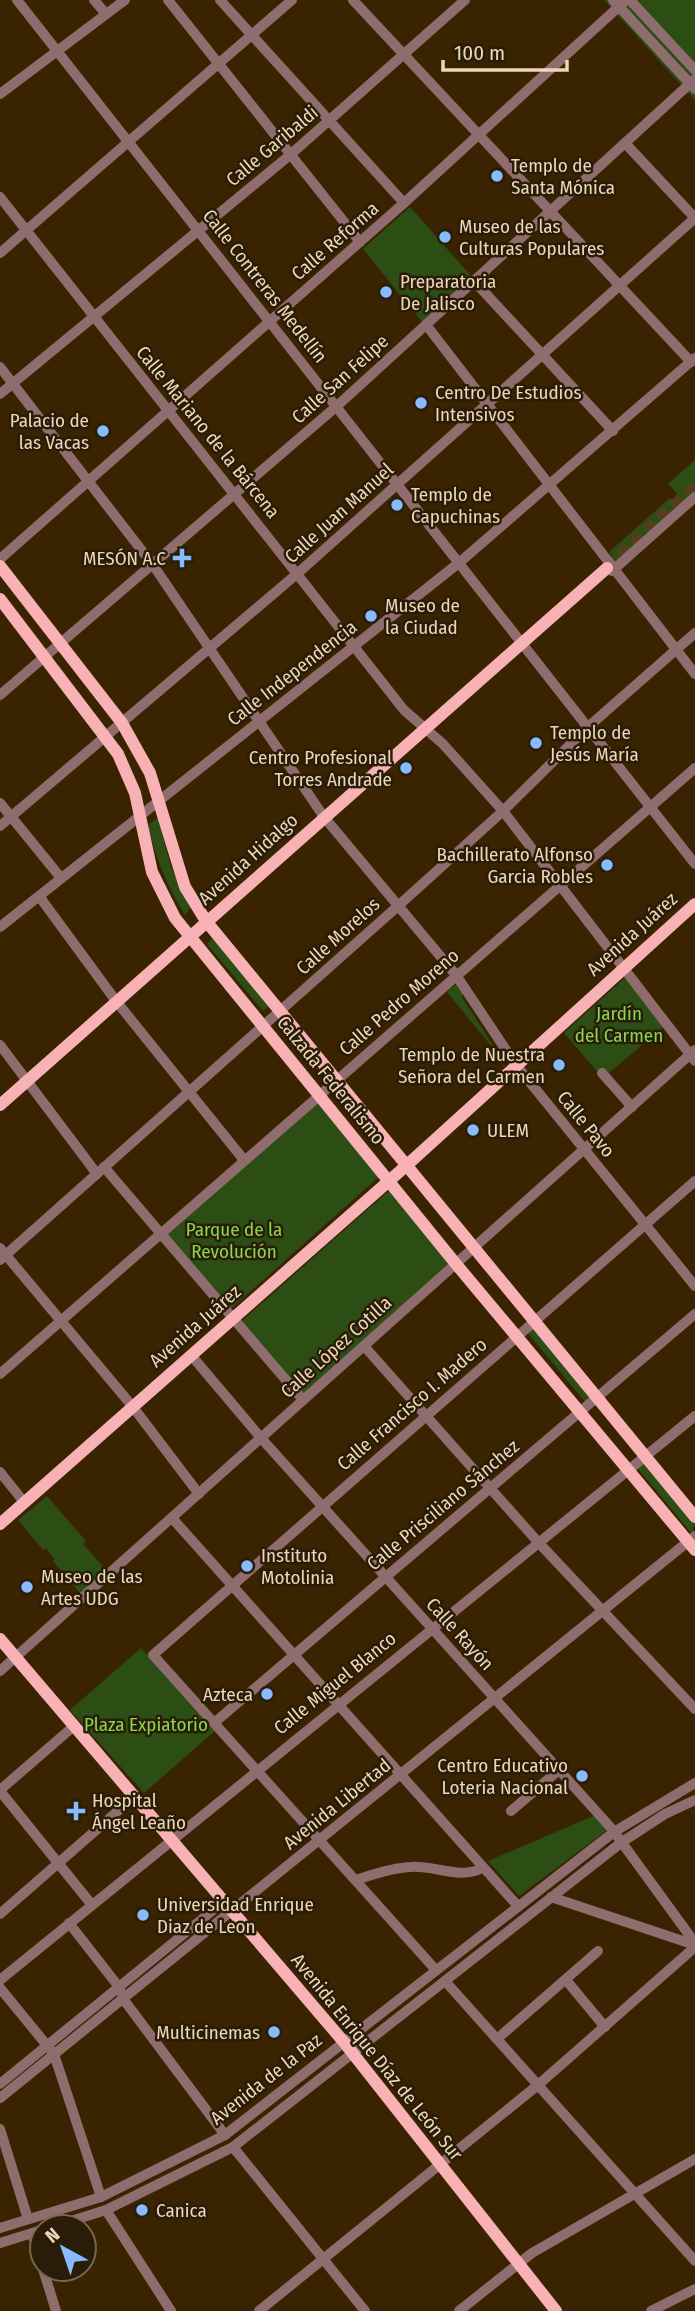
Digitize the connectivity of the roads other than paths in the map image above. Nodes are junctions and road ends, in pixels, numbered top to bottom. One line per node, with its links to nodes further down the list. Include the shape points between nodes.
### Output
1 (17, 0): 12 (street, Calle Contreras Medellín)
2 (94, 0): 10 (street)
3 (125, 0): 10 (street)
4 (167, 0): 14 (street)
5 (220, 0): 11 (street)
6 (292, 0): 11 (street)
7 (353, 0): 13 (street)
8 (465, 0): 13 (street, Calle Garibaldi)
9 (622, 2): 15 (street); 16 (street); 19 (street, Calle Reforma)
10 (106, 14): 12 (street)
11 (251, 36): 14 (street); 18 (street)
12 (58, 50): 17 (street); 20 (street, Calle Contreras Medellín)
13 (405, 54): 18 (street, Calle Garibaldi); 19 (street)
14 (218, 64): 20 (street); 22 (street)
15 (695, 71)
16 (693, 84): 21 (street, Calle San Felipe)
17 (0, 94)
18 (329, 121): 22 (street, Calle Garibaldi); 24 (street)
19 (478, 135): 24 (street, Calle Reforma); 25 (street)
20 (128, 140): 27 (street, Calle Contreras Medellín); 28 (street)
21 (625, 143): 25 (street, Calle San Felipe); 26 (street)
22 (290, 155): 27 (street, Calle Garibaldi); 29 (street)
23 (0, 197): 28 (street, Calle Mariano de la Bárcena)
24 (404, 203): 29 (street, Calle Reforma)
25 (549, 212): 31 (street, Calle San Felipe); 32 (street)
26 (695, 218): 32 (street, Calle Juan Manuel)
27 (199, 229): 33 (street, Calle Garibaldi); 34 (street, Calle Contreras Medellín)
28 (27, 230): 30 (street); 33 (street, Calle Mariano de la Bárcena)
29 (359, 242): 34 (street, Calle Reforma)
30 (0, 253)
31 (475, 282): 35 (street, Calle San Felipe); 36 (street)
32 (619, 286): 36 (street, Calle Juan Manuel); 37 (street)
33 (94, 317): 39 (street, Calle Garibaldi); 43 (street, Calle Mariano de la Bárcena)
34 (270, 321): 42 (street, Calle Contreras Medellín); 43 (street, Calle Reforma)
35 (427, 326): 41 (street); 42 (street, Calle San Felipe)
36 (544, 355): 41 (street, Calle Juan Manuel); 44 (street)
37 (693, 360): 44 (street, Calle Independencia)
38 (0, 367): 39 (street, Calle Pavo)
39 (12, 383): 40 (street, Calle Garibaldi); 45 (street, Calle Pavo)
40 (0, 394)
41 (489, 405): 46 (street, Calle Juan Manuel); 47 (street)
42 (337, 406): 46 (street, Calle Contreras Medellín); 48 (street, Calle San Felipe)
43 (168, 411): 45 (street, Calle Reforma); 48 (street, Calle Mariano de la Bárcena)
44 (613, 431): 47 (street, Calle Independencia)
45 (88, 480): 50 (street, Calle Reforma); 52 (street, Calle Pavo)
46 (398, 484): 51 (street, Calle Contreras Medellín); 55 (street, Calle Juan Manuel)
47 (549, 485): 51 (street, Calle Independencia); 54 (street)
48 (235, 495): 52 (street, Calle San Felipe); 55 (street, Calle Mariano de la Bárcena)
49 (695, 497): 54 (street, Avenida Hidalgo)
50 (0, 559)
51 (460, 562): 58 (street, Calle Contreras Medellín); 60 (street, Calle Independencia)
52 (153, 565): 59 (street, Calle San Felipe); 61 (street, Calle Pavo)
53 (0, 566): 59 (main road, Calzada Federalismo)
54 (611, 568): 58 (main road, Avenida Hidalgo); 62 (street)
55 (298, 573): 60 (street, Calle Mariano de la Bárcena); 61 (street, Calle Juan Manuel)
56 (0, 599): 63 (main road, Calzada Federalismo)
57 (695, 633): 62 (street, Calle Morelos)
58 (522, 643): 68 (street, Calle Contreras Medellín); 69 (main road, Avenida Hidalgo)
59 (61, 644): 63 (street, Calle San Felipe); 67 (main road, Calzada Federalismo)
60 (355, 646): 66 (street, Calle Independencia); 69 (street, Calle Mariano de la Bárcena, via 404,710)
61 (211, 647): 66 (street, Calle Pavo); 67 (street, Calle Juan Manuel)
62 (677, 649): 64 (street); 68 (street, Calle Morelos)
63 (45, 657): 65 (street, Calle San Felipe); 70 (main road, Calzada Federalismo)
64 (695, 674)
65 (0, 695)
66 (259, 722): 72 (street, Calle Independencia); 78 (street, Calle Pavo)
67 (122, 723): 70 (street, Calle Juan Manuel); 72 (main road, Calzada Federalismo, via 150,773)
68 (588, 727): 74 (street, Calle Contreras Medellín); 75 (street, Calle Morelos)
69 (424, 728): 75 (street, Calle Mariano de la Bárcena); 78 (main road, Avenida Hidalgo)
70 (106, 736): 76 (main road, Calzada Federalismo, via 128,773); 77 (street, Calle Juan Manuel)
71 (695, 768): 74 (street, Calle Pedro Moreno)
72 (159, 800): 76 (street, Calle Independencia); 86 (main road, Calzada Federalismo, via 185,887)
73 (0, 803): 77 (street)
74 (652, 806): 80 (street, Calle Contreras Medellín); 82 (street, Calle Pedro Moreno)
75 (503, 811): 82 (street, Calle Mariano de la Bárcena); 85 (street, Calle Morelos)
76 (138, 814): 81 (street, Calle Independencia); 88 (main road, Calzada Federalismo, via 152,872)
77 (11, 817): 79 (street, Calle Juan Manuel); 81 (street)
78 (324, 817): 85 (street, Calle Pavo); 86 (main road, Avenida Hidalgo)
79 (0, 826)
80 (695, 864)
81 (61, 878): 83 (street, Calle Independencia)
82 (562, 884): 89 (street, Calle Mariano de la Bárcena); 90 (street, Calle Pedro Moreno)
83 (38, 896): 87 (street, Calle Independencia); 91 (street)
84 (695, 904): 89 (main road, Avenida Juárez)
85 (398, 906): 90 (street, Calle Pavo); 92 (street, Calle Morelos)
86 (206, 921): 88 (main road, Avenida Hidalgo); 92 (main road, Calzada Federalismo)
87 (0, 927)
88 (189, 937): 91 (main road, Avenida Hidalgo); 93 (main road, Calzada Federalismo)
89 (625, 966): 95 (street, Calle Mariano de la Bárcena); 96 (main road, Avenida Juárez)
90 (456, 975): 96 (street, Calle Pavo); 98 (street, Calle Pedro Moreno)
91 (117, 1002): 99 (main road, Avenida Hidalgo); 100 (street)
92 (280, 1012): 93 (street, Calle Morelos); 98 (main road, Calzada Federalismo)
93 (263, 1027): 100 (street, Calle Morelos); 101 (main road, Calzada Federalismo)
94 (0, 1045): 99 (street)
95 (693, 1055): 103 (street, Calle López Cotilla)
96 (516, 1065): 104 (street, Calle Pavo); 106 (main road, Avenida Juárez)
97 (602, 1073): 103 (street)
98 (335, 1081): 101 (street, Calle Pedro Moreno); 106 (main road, Calzada Federalismo)
99 (25, 1083): 102 (main road, Avenida Hidalgo); 107 (street)
100 (189, 1092): 105 (street); 107 (street, Calle Morelos)
101 (319, 1096): 105 (street, Calle Pedro Moreno); 108 (main road, Calzada Federalismo)
102 (0, 1105)
103 (632, 1107): 104 (street, Calle López Cotilla)
104 (584, 1150): 110 (street, Calle Pavo); 112 (street, Calle López Cotilla)
105 (244, 1160): 111 (street, Calle Pedro Moreno)
106 (407, 1165): 108 (main road, Avenida Juárez); 112 (main road, Calzada Federalismo)
107 (100, 1171): 111 (street); 113 (street, Calle Morelos)
108 (388, 1181): 114 (main road, Calzada Federalismo); 117 (main road, Avenida Juárez)
109 (695, 1181): 110 (street, Calle Francisco I. Madero)
110 (645, 1224): 115 (street, Calle Pavo); 119 (street, Calle Francisco I. Madero)
111 (161, 1234): 117 (street); 118 (street, Calle Pedro Moreno)
112 (473, 1249): 114 (street, Calle López Cotilla); 119 (main road, Calzada Federalismo)
113 (2, 1254): 118 (street)
114 (456, 1264): 120 (main road, Calzada Federalismo); 121 (street, Calle López Cotilla)
115 (695, 1286)
116 (695, 1314): 124 (street, Calle Prisciliano Sánchez)
117 (233, 1318): 122 (main road, Avenida Juárez); 125 (street)
118 (61, 1321): 123 (street, Calle Pedro Moreno); 126 (street)
119 (532, 1322): 120 (street, Calle Francisco I. Madero); 124 (main road, Calzada Federalismo)
120 (516, 1336): 127 (main road, Calzada Federalismo); 128 (street, Calle Francisco I. Madero)
121 (364, 1346): 125 (street, Calle López Cotilla); 128 (street)
122 (191, 1356): 126 (main road, Avenida Juárez); 130 (street, Calle Rayón)
123 (0, 1374)
124 (597, 1399): 127 (street, Calle Prisciliano Sánchez); 131 (main road, Calzada Federalismo)
125 (303, 1400): 130 (street, Calle López Cotilla)
126 (132, 1407): 135 (street); 136 (main road, Avenida Juárez)
127 (581, 1413): 132 (main road, Calzada Federalismo); 134 (street, Calle Prisciliano Sánchez)
128 (424, 1415): 134 (street); 137 (street, Calle Francisco I. Madero)
129 (695, 1416): 131 (street, Calle Miguel Blanco)
130 (261, 1438): 135 (street, Calle López Cotilla); 137 (street, Calle Rayón)
131 (644, 1457): 132 (street, Calle Miguel Blanco); 138 (main road, Calzada Federalismo)
132 (628, 1470): 141 (street, Calle Miguel Blanco); 142 (main road, Calzada Federalismo)
133 (0, 1472): 136 (street)
134 (491, 1489): 141 (street); 143 (street, Calle Prisciliano Sánchez)
135 (199, 1494): 139 (street, Calle López Cotilla)
136 (24, 1502): 140 (main road, Avenida Juárez)
137 (323, 1507): 143 (street, Calle Rayón); 144 (street, Calle Francisco I. Madero)
138 (695, 1517)
139 (172, 1518): 144 (street); 149 (street, Calle López Cotilla)
140 (0, 1524)
141 (538, 1542): 145 (street); 146 (street, Calle Miguel Blanco)
142 (693, 1543): 145 (street, Avenida Libertad)
143 (386, 1577): 146 (street, Calle Rayón); 148 (street, Calle Prisciliano Sánchez)
144 (232, 1587): 148 (street); 154 (street, Calle Francisco I. Madero, via 153,1655)
145 (603, 1610): 151 (street, Avenida Libertad); 153 (street)
146 (431, 1628): 151 (street, Calle Rayón); 152 (street, Calle Miguel Blanco)
147 (0, 1639): 149 (main road, Avenida Enrique Díaz de León Sur)
148 (292, 1655): 152 (street); 154 (street, Calle Prisciliano Sánchez)
149 (16, 1657): 150 (street, Calle López Cotilla); 155 (main road, Avenida Enrique Díaz de León Sur)
150 (0, 1671)
151 (494, 1699): 157 (street, Calle Rayón); 158 (street, Avenida Libertad)
152 (337, 1705): 156 (street, Calle Miguel Blanco); 158 (street)
153 (695, 1709)
154 (214, 1723): 156 (street)
155 (74, 1726): 160 (street); 161 (main road, Avenida Enrique Díaz de León Sur)
156 (257, 1769): 165 (street); 166 (street, Calle Miguel Blanco)
157 (559, 1770): 163 (street); 164 (street, Calle Rayón)
158 (400, 1775): 165 (street, Avenida Libertad); 169 (street)
159 (695, 1783): 164 (street, Avenida de la Paz)
160 (0, 1791): 168 (street)
161 (134, 1797): 166 (main road, Avenida Enrique Díaz de León Sur); 168 (street)
162 (695, 1801): 167 (street, Avenida de la Paz)
163 (511, 1811)
164 (614, 1832): 167 (street, Calle Rayón); 173 (street, Avenida de la Paz)
165 (320, 1839): 170 (street); 174 (street, Avenida Libertad)
166 (170, 1840): 172 (street, Calle Miguel Blanco); 174 (main road, Avenida Enrique Díaz de León Sur)
167 (622, 1843): 171 (street, Avenida de la Paz); 177 (street, Calle Rayón)
168 (58, 1861): 172 (street); 175 (street)
169 (482, 1868): 170 (street, via 463,1873 413,1867); 173 (street)
170 (356, 1880): 179 (street)
171 (551, 1897): 177 (street); 181 (street, Avenida de la Paz)
172 (92, 1905): 176 (street, Calle Miguel Blanco)
173 (517, 1905): 179 (street, Avenida de la Paz)
174 (228, 1907): 183 (street, Avenida Libertad); 185 (street, Avenida Libertad); 188 (main road, Avenida Enrique Díaz de León Sur)
175 (0, 1914)
176 (69, 1923): 180 (street, Calle Miguel Blanco); 183 (street)
177 (695, 1945): 186 (street)
178 (598, 1951): 182 (street)
179 (435, 1969): 188 (street, Avenida de la Paz)
180 (0, 1980)
181 (445, 1980): 187 (street); 190 (street, Avenida de la Paz)
182 (566, 1980): 186 (street); 187 (street)
183 (119, 1987): 185 (street); 189 (street, Avenida Libertad)
184 (0, 1988): 189 (street)
185 (124, 2000): 189 (street, Avenida Libertad); 195 (street)
186 (604, 2026): 192 (street)
187 (497, 2039): 192 (street)
188 (343, 2041): 190 (main road, Avenida Enrique Díaz de León Sur); 195 (street, Avenida de la Paz)
189 (50, 2050): 191 (street, Avenida Libertad); 193 (street, Avenida Libertad); 200 (street)
190 (353, 2053): 196 (street, Avenida de la Paz); 198 (main road, Avenida Enrique Díaz de León Sur)
191 (0, 2084)
192 (538, 2085): 198 (street); 199 (street)
193 (0, 2098)
194 (0, 2129): 203 (street)
195 (225, 2135): 200 (street, Avenida de la Paz)
196 (233, 2147): 201 (street, Avenida de la Paz); 207 (street)
197 (695, 2159): 199 (street)
198 (441, 2164): 207 (street); 209 (main road, Avenida Enrique Díaz de León Sur)
199 (634, 2193): 208 (street); 209 (street)
200 (101, 2197): 203 (street, Avenida de la Paz)
201 (106, 2210): 202 (street, Avenida de la Paz); 213 (street)
202 (96, 2213)
203 (27, 2219): 204 (street, Avenida de la Paz)
204 (0, 2228)
205 (28, 2235): 206 (street)
206 (0, 2244)
207 (322, 2261): 214 (street); 215 (street)
208 (695, 2261)
209 (518, 2263): 216 (street); 217 (main road, Avenida Enrique Díaz de León Sur)
210 (47, 2283): 212 (street)
211 (695, 2289): 218 (street)
212 (56, 2311)
213 (171, 2311)
214 (259, 2311)
215 (365, 2311)
216 (459, 2311)
217 (556, 2311)
218 (651, 2311)

